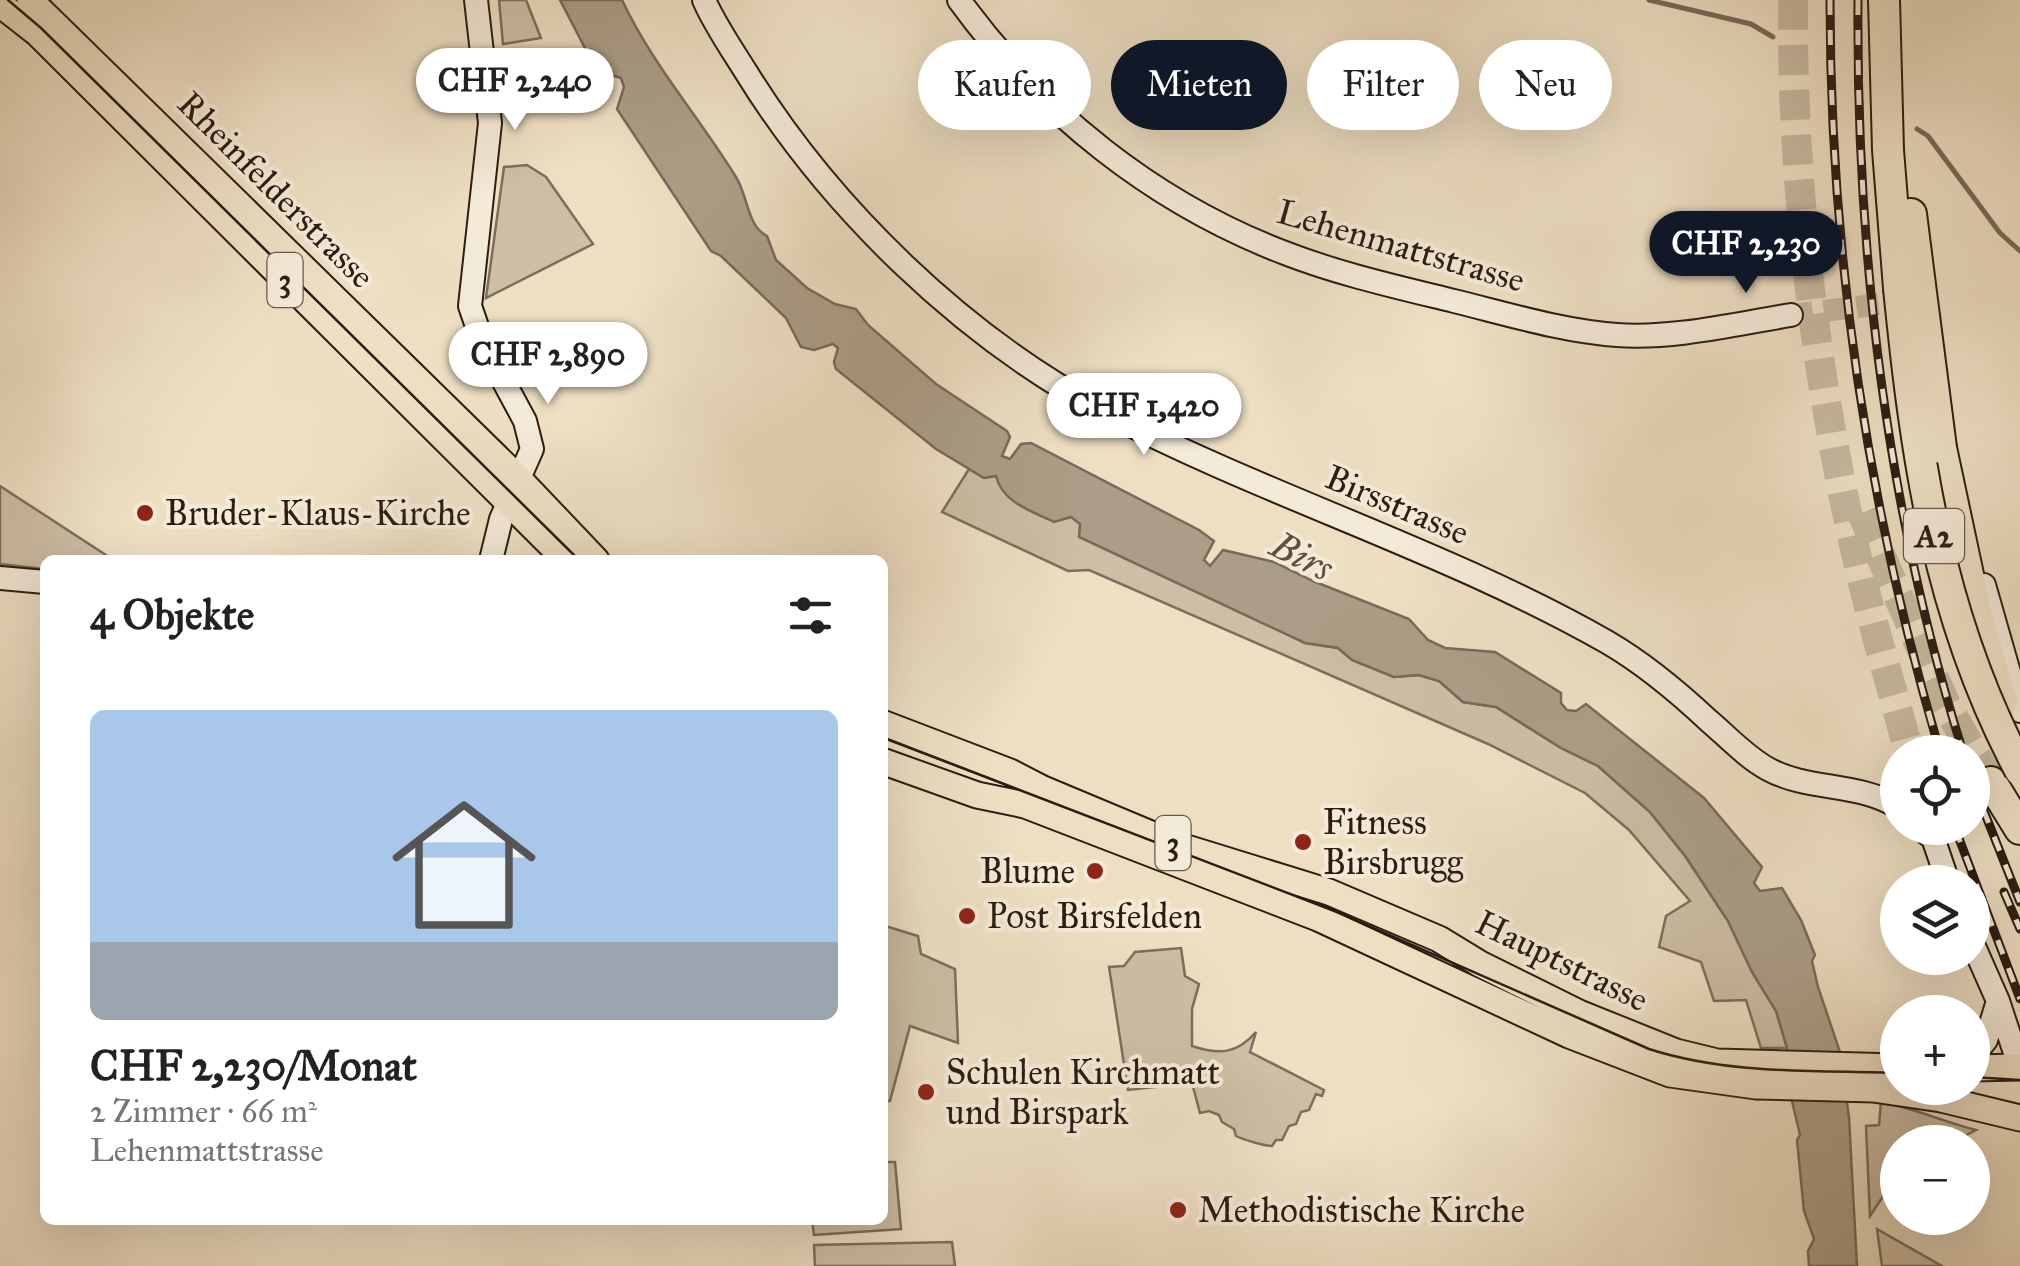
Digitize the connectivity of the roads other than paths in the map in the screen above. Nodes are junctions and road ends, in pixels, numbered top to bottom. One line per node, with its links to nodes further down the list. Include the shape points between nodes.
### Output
1 (30, 0): 9 (main road, Rheinfelderstrasse / 3)
2 (476, 0): 9 (street, via 490,123 470,306 531,436)
3 (704, 0): 21 (street, Birsstrasse, via 769,109 862,223 944,301 1029,364 1104,411 1609,643 1769,770)
4 (959, 0): 8 (street, Lehenmattstrasse, via 1022,77 1089,140 1183,204 1286,254 1598,333 1660,334)
5 (1884, 0): 7 (highway, A2)
6 (0, 4): 9 (main road, Rheinfelderstrasse / 3)
7 (1915, 290): 15 (street); 17 (highway, bridge, via 1988,662); 19 (highway, A2, bridge, via 1916,436 1942,573 1975,675)
8 (1791, 315)
9 (513, 489): 10 (street); 11 (main road, Rheinfelderstrasse / 3); 12 (main road, Rheinfelderstrasse / 3)
10 (493, 555)
11 (562, 555)
12 (590, 555)
13 (0, 578): 14 (street)
14 (40, 582)
15 (2020, 711)
16 (888, 725): 29 (main road, Hauptstrasse / 3, via 1177,845 1329,892 1440,939 1628,1035)
17 (2020, 741)
18 (888, 763): 29 (main road, Hauptstrasse / 3, via 1025,805 1318,918 1620,1056 1689,1078)
19 (2020, 770)
20 (1991, 782): 22 (highway)
21 (1880, 799)
22 (2020, 828)
23 (1986, 975): 24 (street)
24 (1998, 1002): 25 (street); 26 (street)
25 (1990, 1027)
26 (2020, 1067): 27 (main road)
27 (1990, 1068)
28 (1880, 1072): 30 (main road, 3)
29 (1771, 1075): 30 (main road, 3)
30 (1861, 1077): 31 (main road, 3)
31 (2020, 1118)

